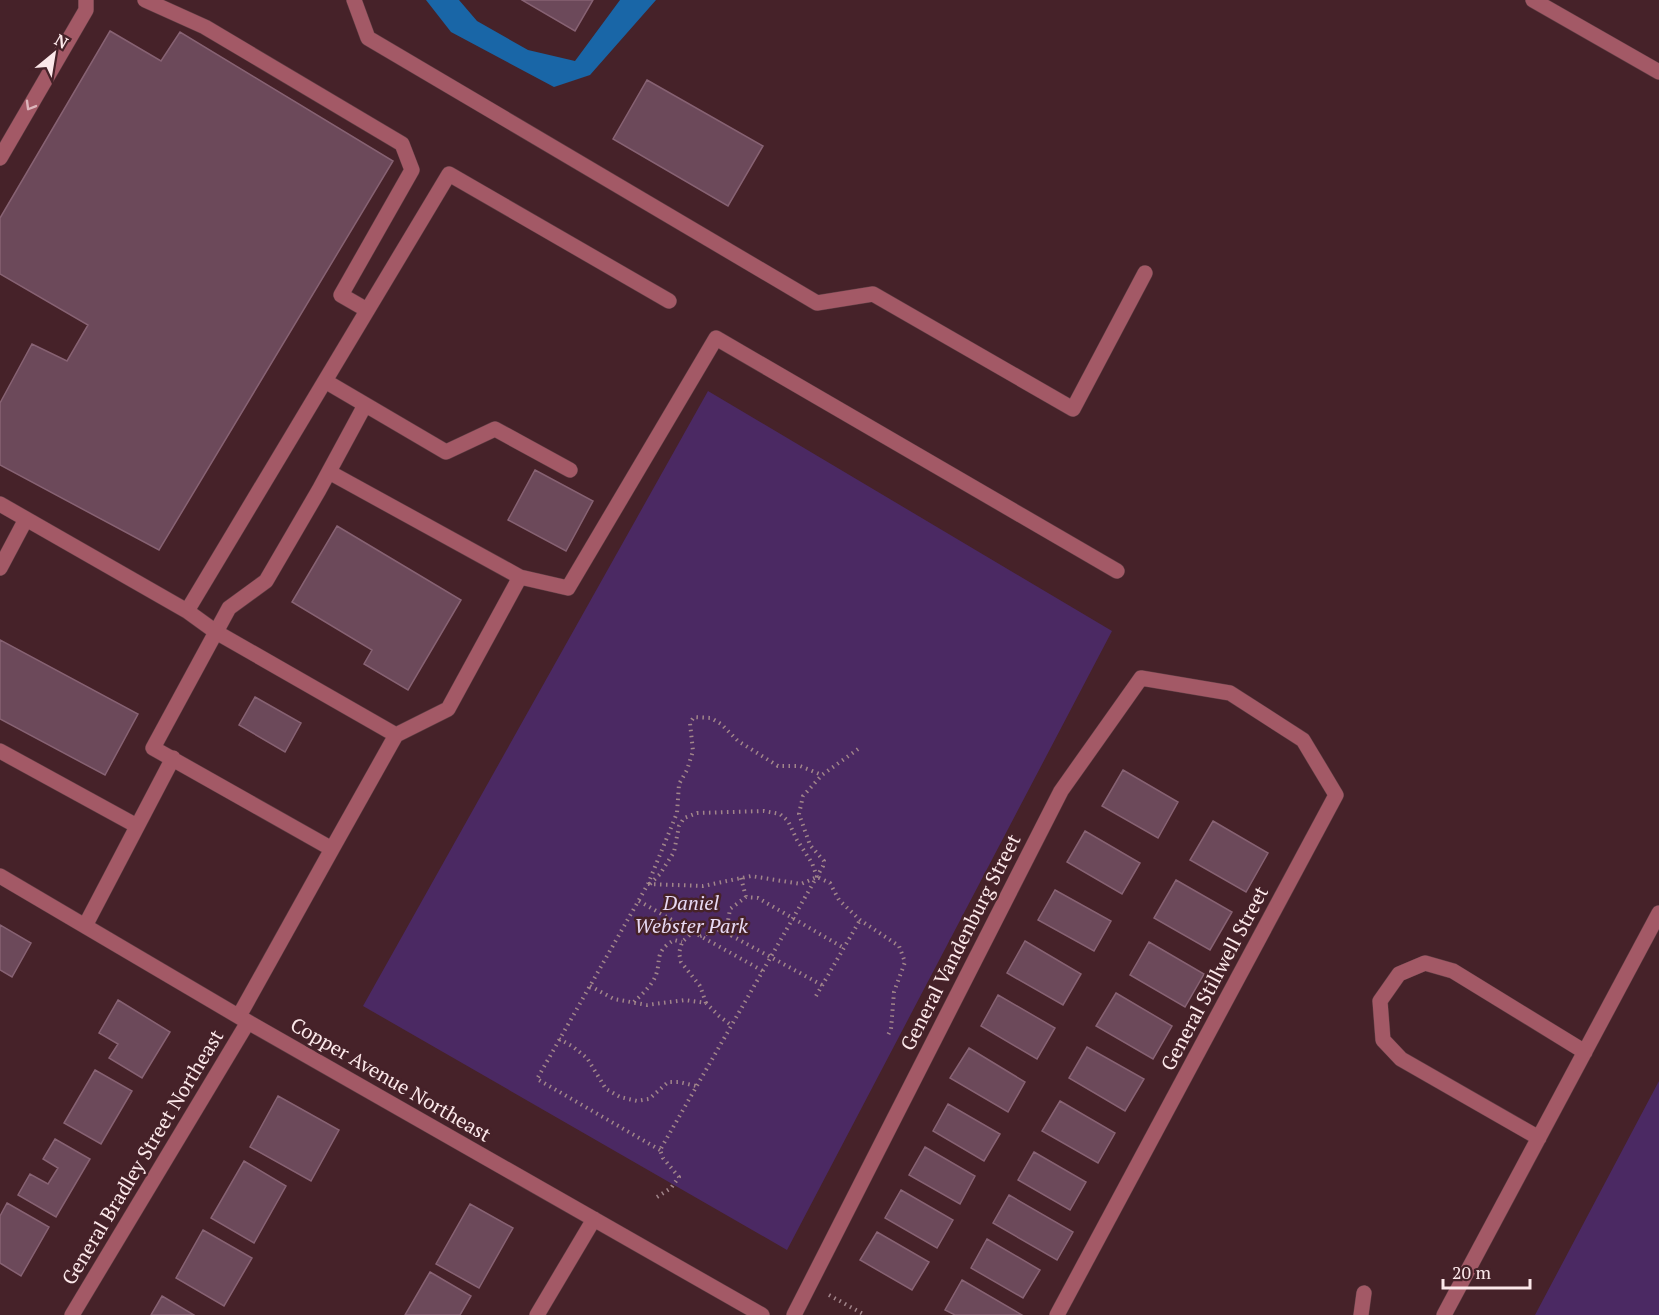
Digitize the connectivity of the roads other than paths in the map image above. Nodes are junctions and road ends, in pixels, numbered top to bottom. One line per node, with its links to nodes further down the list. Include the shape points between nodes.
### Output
1 (86, 0): 6 (street, one-way to 6, via 86,10)
2 (145, 0): 9 (street, via 206,27 402,144 412,170 341,295)
3 (354, 0): 7 (street, via 368,38 817,303 873,294 1073,409)
4 (1533, 0): 5 (street)
5 (1659, 72)
6 (0, 158)
7 (1145, 273)
8 (669, 301): 9 (street, via 449,174)
9 (367, 310): 10 (street)
10 (325, 381): 11 (street); 19 (street)
11 (365, 405): 12 (street, via 446,452 495,429); 13 (street)
12 (570, 470)
13 (329, 471): 18 (street); 20 (street, via 266,581 229,608)
14 (0, 504): 15 (street)
15 (26, 519): 16 (street); 19 (street)
16 (0, 568)
17 (1118, 571): 18 (street, via 716,338 568,588)
18 (520, 577): 22 (street, via 448,709)
19 (187, 611): 20 (street)
20 (216, 633): 22 (street); 24 (street, via 153,748)
21 (1230, 693): 38 (street, General Vandenburg Street, via 1141,678 1061,791); 39 (street, General Stillwell Street, via 1304,740 1336,795)
22 (396, 735): 26 (street, General Bradley Street Northeast)
23 (0, 751): 25 (street)
24 (173, 758): 25 (street); 26 (street)
25 (136, 826): 29 (street)
26 (332, 849): 30 (street, General Bradley Street Northeast)
27 (0, 876): 29 (street, Copper Avenue Northeast)
28 (1659, 913): 31 (street)
29 (85, 926): 30 (street, Copper Avenue Northeast)
30 (243, 1019): 33 (street, Copper Avenue Northeast); 35 (street, General Bradley Street Northeast)
31 (1585, 1052): 32 (street); 32 (street, via 1453,971 1425,963 1399,974 1380,1001 1383,1040 1401,1059)
32 (1539, 1138): 41 (street)
33 (594, 1219): 36 (street); 37 (street, Copper Avenue Northeast)
34 (1364, 1293): 40 (street)
35 (72, 1315)
36 (537, 1315)
37 (762, 1315)
38 (794, 1315)
39 (1057, 1315)
40 (1360, 1315)
41 (1444, 1315)

